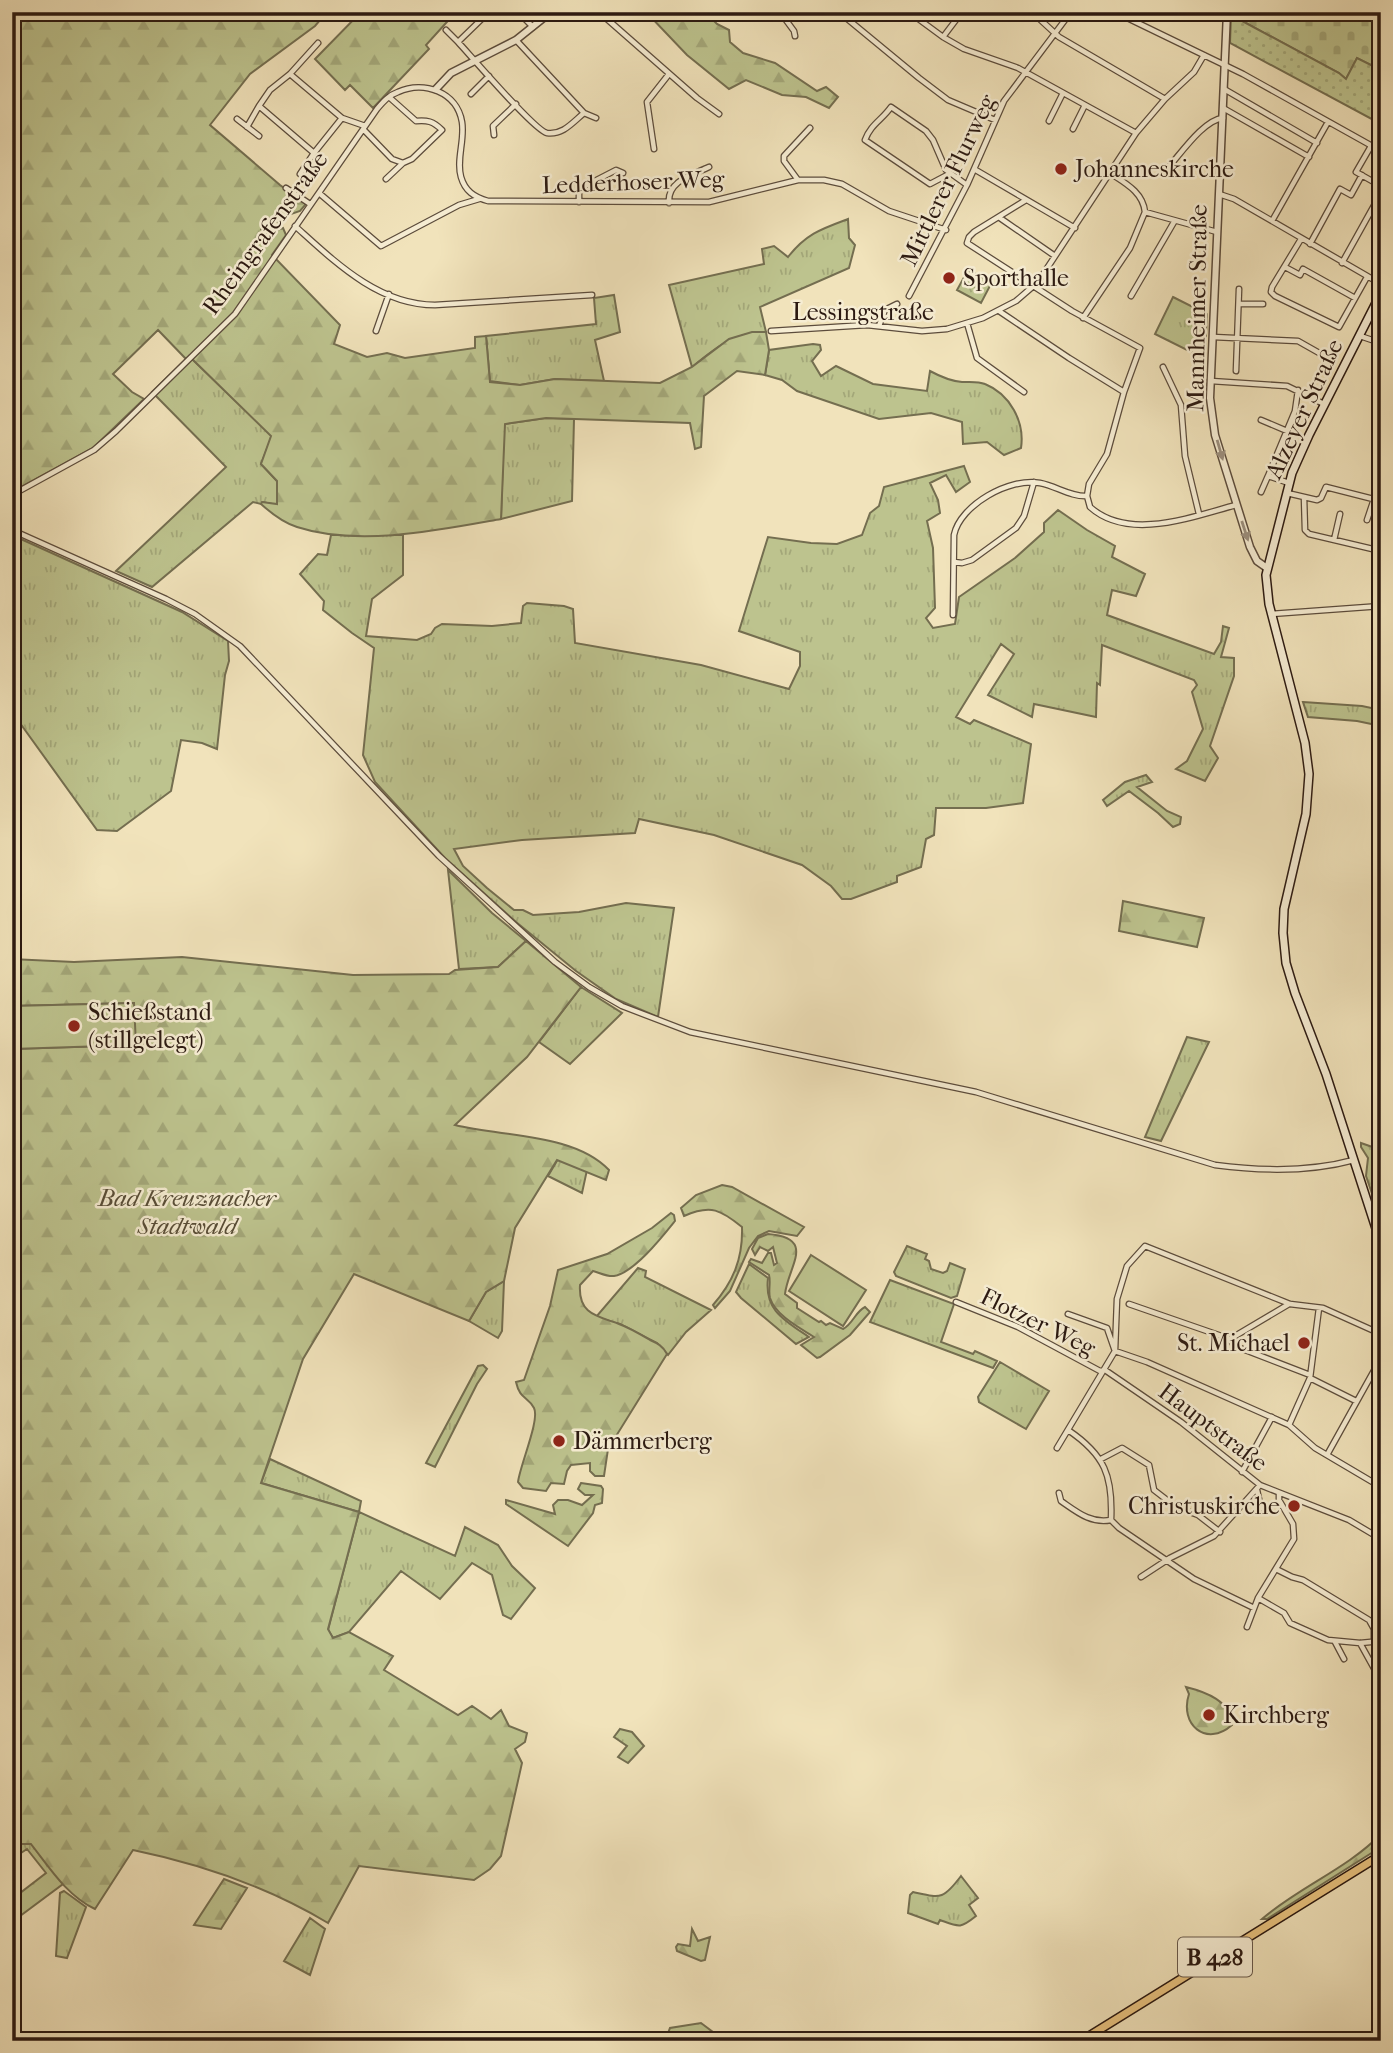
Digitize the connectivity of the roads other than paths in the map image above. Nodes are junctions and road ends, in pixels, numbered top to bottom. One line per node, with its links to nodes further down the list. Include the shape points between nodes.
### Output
1 (489, 12): 19 (street)
2 (519, 12): 13 (street)
3 (551, 12): 13 (street)
4 (599, 12): 26 (street)
5 (780, 12): 16 (street)
6 (839, 12): 44 (street, via 948,100)
7 (909, 12): 17 (street)
8 (962, 12): 17 (street)
9 (1032, 12): 15 (street)
10 (1071, 12): 15 (street, Mittlerer Flurweg)
11 (1115, 12): 21 (street)
12 (1227, 12): 23 (street, Mannheimer Straße)
13 (533, 27): 18 (street)
14 (446, 30): 19 (street)
15 (1055, 34): 24 (street, Mittlerer Flurweg); 33 (street)
16 (795, 36)
17 (943, 37): 24 (street)
18 (516, 40): 22 (street); 38 (street)
19 (458, 42): 22 (street)
20 (318, 43): 25 (street)
21 (1204, 55): 23 (street); 33 (street, Lessingstraße, via 1194,72)
22 (475, 61): 27 (street); 28 (street)
23 (1225, 65): 29 (street, Mannheimer Straße); 46 (street)
24 (1025, 72): 30 (street); 44 (street, Mittlerer Flurweg)
25 (290, 74): 36 (street); 40 (street)
26 (669, 74): 39 (street); 56 (street, via 647,102)
27 (489, 76): 31 (street); 34 (street)
28 (436, 89): 32 (street, via 409,88); 77 (street, via 459,111 459,171 470,193)
29 (1224, 89): 37 (street, Mannheimer Straße); 54 (street)
30 (1063, 93): 35 (street); 45 (street)
31 (471, 94)
32 (389, 97): 48 (street, Rheingrafenstraße); 60 (street, via 416,121 427,120 442,130)
33 (1165, 99): 51 (street, Lessingstraße)
34 (516, 104): 38 (street, via 548,133 563,131); 52 (street, via 493,126)
35 (1085, 105): 50 (street); 51 (street)
36 (259, 106): 47 (street); 58 (street)
37 (1223, 108): 42 (street, Mannheimer Straße); 59 (street)
38 (584, 113): 41 (street)
39 (719, 114)
40 (342, 118): 48 (street); 58 (street)
41 (596, 118)
42 (1223, 118): 63 (street, via 1201,131); 76 (street, Mannheimer Straße)
43 (237, 119): 47 (street)
44 (995, 120): 62 (street, Mittlerer Flurweg)
45 (1049, 121)
46 (1328, 122): 54 (street); 55 (street)
47 (247, 127): 53 (street)
48 (364, 127): 60 (street, via 392,159); 74 (street, Rheingrafenstraße)
49 (810, 128): 70 (street, via 785,156)
50 (1073, 129)
51 (1136, 133): 65 (street, Lessingstraße)
52 (494, 135)
53 (258, 136)
54 (1317, 143): 59 (street)
55 (1371, 146): 57 (street); 68 (street, via 1356,172)
56 (654, 149)
57 (1381, 151)
58 (314, 153): 66 (street)
59 (1309, 157): 84 (street)
60 (403, 163): 69 (street)
61 (709, 167): 80 (street, via 674,185)
62 (974, 169): 71 (street, Mittlerer Flurweg); 78 (street)
63 (1166, 170)
64 (623, 173): 79 (street, via 616,170 581,188)
65 (1110, 173): 82 (street, via 1136,191); 87 (street, Lessingstraße)
66 (300, 174)
67 (949, 174): 67 (street, via 930,184 865,140 869,129 891,107 930,134); 71 (street)
68 (1362, 175): 72 (street); 91 (street, via 1351,195 1340,189)
69 (386, 179)
70 (798, 180): 80 (street, Ledderhoser Weg, via 723,200); 88 (street, Ledderhoser Weg, via 842,184 889,211)
71 (967, 185): 88 (street, Mittlerer Flurweg)
72 (1381, 186)
73 (286, 188): 81 (street)
74 (319, 192): 77 (street, via 382,246 459,205); 81 (street, Rheingrafenstraße)
75 (1381, 193): 93 (street)
76 (1219, 194): 84 (street); 89 (street, Mannheimer Straße)
77 (480, 199): 79 (street, Ledderhoser Weg)
78 (1026, 200): 83 (street); 87 (street)
79 (579, 202): 80 (street, Ledderhoser Weg)
80 (670, 203)
81 (310, 204): 86 (street, Rheingrafenstraße)
82 (1145, 212): 85 (street); 109 (street, via 1130,248)
83 (1000, 218): 92 (street); 97 (street, via 974,232 967,243)
84 (1272, 221): 90 (street)
85 (1174, 222): 89 (street); 103 (street)
86 (295, 226): 100 (street, via 343,269); 133 (street, Rheingrafenstraße, via 235,314 117,431 94,450)
87 (1074, 228): 92 (street, Lessingstraße)
88 (946, 230): 102 (street, Mittlerer Flurweg)
89 (1217, 232): 115 (street, Mannheimer Straße)
90 (1301, 239): 91 (street); 94 (street)
91 (1310, 244): 93 (street)
92 (1055, 256): 97 (street, Lessingstraße)
93 (1342, 263): 95 (street)
94 (1284, 266): 104 (street, via 1300,275 1303,269); 104 (street, via 1271,292 1339,327)
95 (1367, 276): 96 (street); 104 (street)
96 (1381, 284)
97 (1035, 286): 108 (street, Lessingstraße); 109 (street)
98 (1239, 289): 106 (street)
99 (1381, 293): 114 (main road, Alzeyer Straße)
100 (389, 294): 101 (street, via 429,305); 112 (street)
101 (592, 295)
102 (909, 296)
103 (1130, 296)
104 (1355, 298)
105 (897, 304): 111 (street, via 885,310)
106 (1239, 304): 107 (street); 116 (street)
107 (1263, 304)
108 (999, 311): 110 (street, Lessingstraße); 124 (street)
109 (1083, 318): 124 (street, via 1140,348)
110 (967, 323): 111 (street, Lessingstraße, via 922,331); 123 (street, via 977,358)
111 (879, 326): 113 (street, Lessingstraße)
112 (376, 331)
113 (771, 331)
114 (1359, 335): 117 (street); 125 (main road, Alzeyer Straße)
115 (1212, 337): 116 (street); 121 (street, Mannheimer Straße)
116 (1238, 338): 118 (street, via 1298,341); 120 (street)
117 (1381, 343)
118 (1321, 355)
119 (1164, 367): 139 (street, via 1181,405 1185,456)
120 (1236, 371)
121 (1211, 381): 122 (street); 138 (street, Mannheimer Straße, one-way to 138, via 1213,424)
122 (1298, 390): 125 (street); 127 (street)
123 (1024, 392)
124 (1124, 392): 134 (street, via 1107,454)
125 (1325, 404): 130 (main road, Alzeyer Straße)
126 (1261, 421): 127 (street)
127 (1287, 431): 128 (street)
128 (1268, 476): 130 (street); 131 (street)
129 (1034, 482): 134 (street); 147 (street, via 1016,528 972,560); 147 (street, via 1000,489 962,516 954,536)
130 (1289, 483): 132 (main road, Alzeyer Straße)
131 (1261, 492)
132 (1286, 493): 135 (street); 146 (main road, Alzeyer Straße)
133 (12, 495)
134 (1087, 496): 139 (street, via 1094,510 1124,523 1161,523)
135 (1304, 497): 136 (street, via 1320,499 1326,486); 143 (street, via 1306,532)
136 (1374, 499): 137 (street); 141 (street)
137 (1381, 501)
138 (1237, 505): 139 (street); 145 (street, Mannheimer Straße, one-way to 145)
139 (1199, 514)
140 (1340, 514): 143 (street)
141 (1367, 520)
142 (12, 530): 152 (street, via 166,598 240,646 439,856 555,962 622,1006 690,1032 976,1092 1215,1165 1276,1169)
143 (1334, 540): 144 (street)
144 (1381, 551)
145 (1255, 557): 146 (street); 148 (street, Mannheimer Straße)
146 (1269, 558): 148 (main road, Alzeyer Straße)
147 (954, 562): 151 (street)
148 (1267, 568): 150 (main road, Alzeyer Straße)
149 (1381, 606): 150 (street)
150 (1271, 614): 152 (main road, Alzeyer Straße, via 1309,774 1306,814 1284,909 1285,955)
151 (953, 615)
152 (1354, 1160): 153 (main road, Alzeyer Straße)
153 (1381, 1244)
154 (1381, 1254): 155 (main road)
155 (1381, 1265)
156 (956, 1302): 165 (street, Flotzer Weg)
157 (1129, 1304): 162 (street)
158 (1290, 1304): 159 (street); 162 (street); 163 (street, via 1144,1246 1127,1266 1117,1299)
159 (1319, 1307): 161 (street); 166 (street)
160 (1068, 1314): 163 (street, via 1107,1328)
161 (1381, 1334)
162 (1230, 1339): 166 (street, via 1240,1348)
163 (1115, 1351): 165 (street); 168 (street)
164 (1381, 1358): 167 (street)
165 (1105, 1370): 170 (street); 174 (street, Hauptstraße, via 1181,1422)
166 (1310, 1377): 167 (street); 169 (street)
167 (1356, 1401): 172 (street)
168 (1272, 1417): 169 (street); 174 (street)
169 (1289, 1425): 172 (street)
170 (1068, 1430): 171 (street); 173 (street)
171 (1057, 1448)
172 (1327, 1455): 176 (street)
173 (1101, 1459): 180 (street, via 1112,1498); 181 (street, via 1122,1448 1149,1465 1154,1490)
174 (1241, 1472): 175 (street, Hauptstraße)
175 (1259, 1487): 178 (street, Hauptstraße); 179 (street); 181 (street)
176 (1381, 1487)
177 (1059, 1493): 180 (street, via 1061,1501 1083,1516)
178 (1279, 1493): 182 (street, Hauptstraße, via 1349,1520); 184 (street, via 1293,1524 1294,1539)
179 (1261, 1507)
180 (1111, 1520): 183 (street)
181 (1220, 1532): 183 (street)
182 (1381, 1539)
183 (1166, 1561): 185 (street); 187 (street)
184 (1276, 1569): 186 (street); 189 (street, via 1369,1619)
185 (1142, 1577)
186 (1258, 1598): 187 (street); 191 (street, via 1284,1613 1290,1623)
187 (1254, 1608): 188 (street)
188 (1247, 1627)
189 (1374, 1641): 190 (street); 192 (street)
190 (1381, 1641)
191 (1335, 1642): 192 (street); 193 (street)
192 (1360, 1643): 194 (street)
193 (1344, 1658)
194 (1381, 1681)
195 (1381, 1855): 196 (main road, B 428)
196 (1081, 2041)

